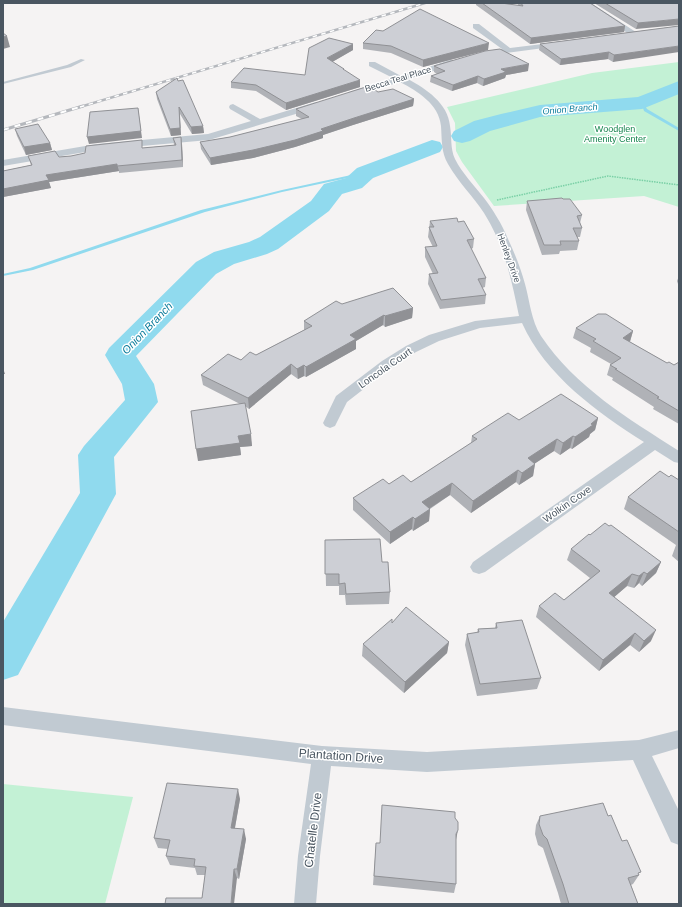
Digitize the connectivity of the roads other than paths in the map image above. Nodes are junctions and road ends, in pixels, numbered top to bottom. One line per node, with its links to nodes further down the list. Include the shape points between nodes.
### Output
1 (586, 3): 3 (street, via 639,33)
2 (476, 26): 5 (street)
3 (619, 36)
4 (564, 43): 5 (street)
5 (508, 50): 6 (street)
6 (477, 56)
7 (462, 59): 10 (street, Becca Teal Place)
8 (83, 60): 11 (lane)
9 (372, 64): 10 (street, Henley Drive)
10 (399, 79): 12 (street, Becca Teal Place); 17 (street, Henley Drive, via 428,97 440,109 446,122 449,157 501,233 517,274)
11 (3, 83)
12 (340, 97)
13 (326, 102): 15 (street)
14 (233, 107): 15 (street)
15 (259, 122): 16 (street, via 208,136 97,147)
16 (3, 163)
17 (526, 319): 18 (street, Loncola Court, via 479,324 434,338 411,349 341,399); 19 (street, Henley Drive, via 556,365 580,390)
18 (330, 423)
19 (655, 442): 20 (street, Henley Drive); 21 (street, Wolkin Cove)
20 (679, 458)
21 (479, 567)
22 (3, 716): 25 (street, Plantation Drive)
23 (679, 739): 24 (street, Plantation Drive)
24 (639, 750): 25 (street, Plantation Drive, via 427,762); 26 (street)
25 (322, 756): 27 (street, Chatelle Drive)
26 (679, 834)
27 (305, 904)

